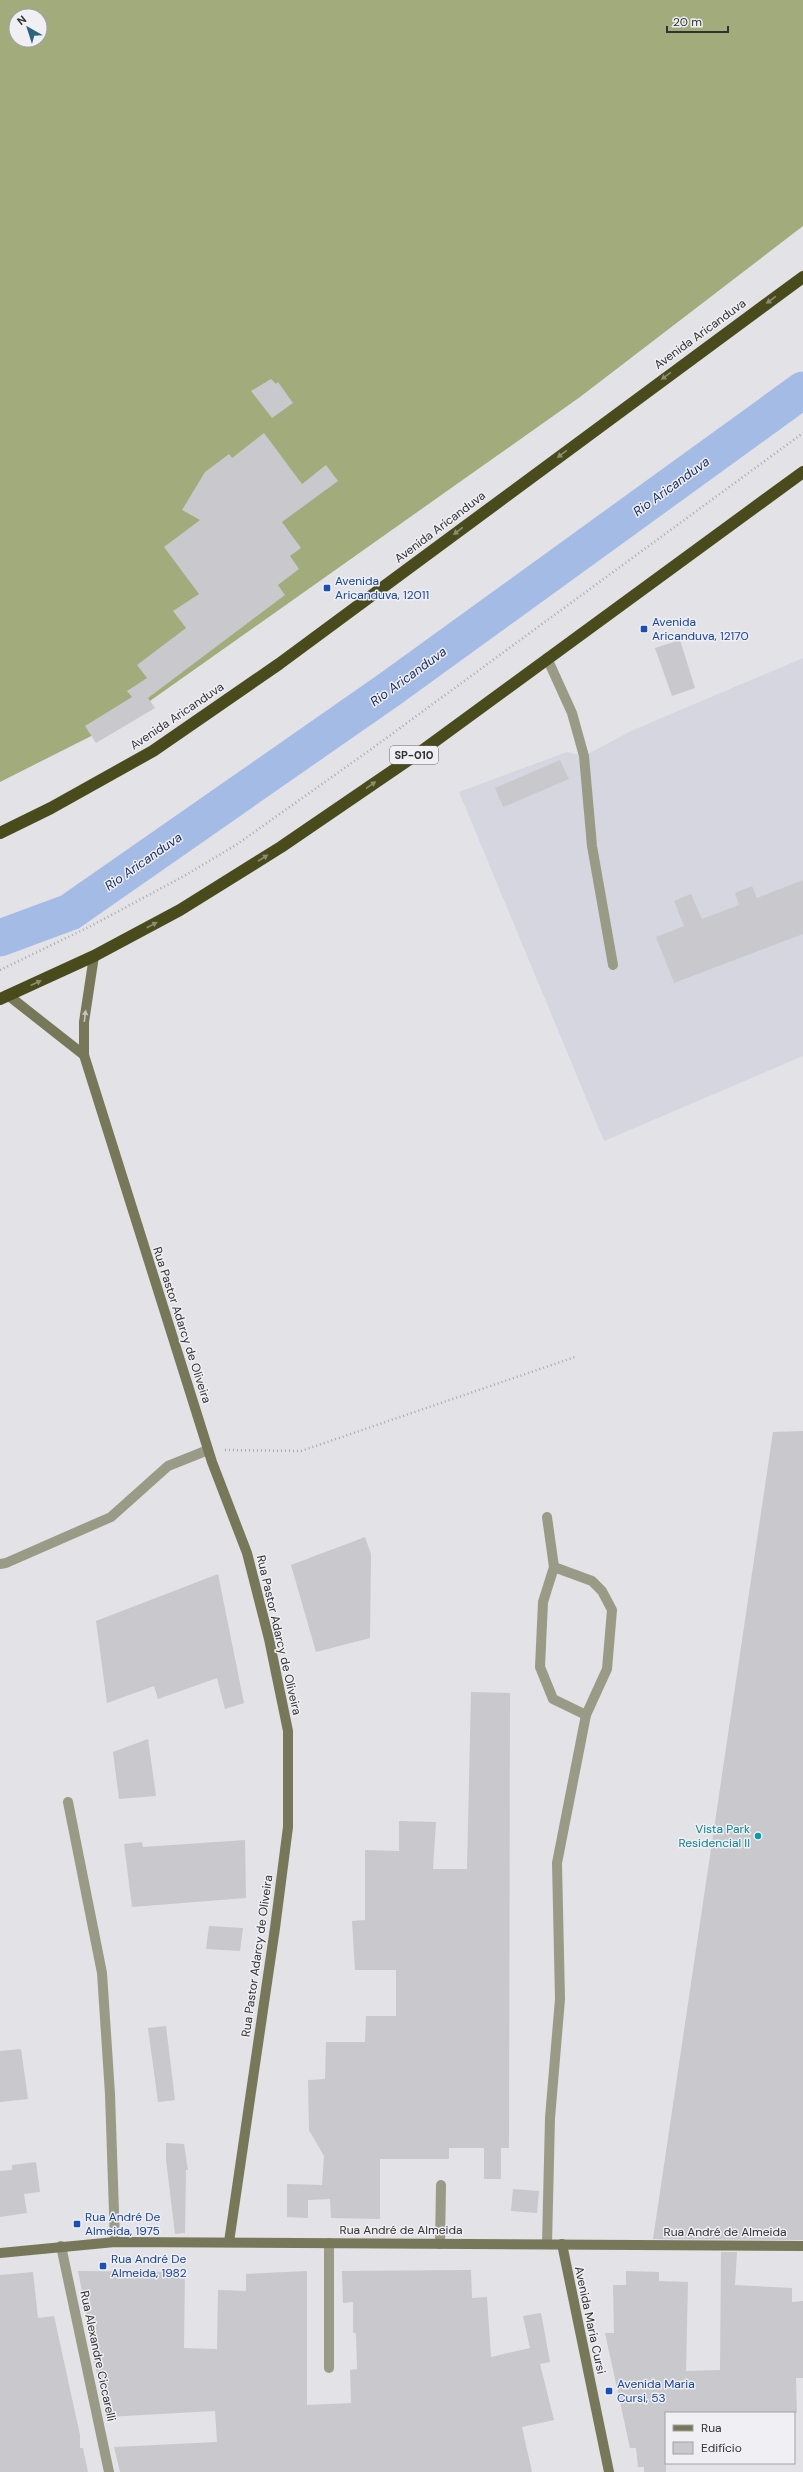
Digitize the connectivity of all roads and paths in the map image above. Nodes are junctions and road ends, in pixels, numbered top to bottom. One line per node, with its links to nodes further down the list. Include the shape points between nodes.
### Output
1 (803, 277): 5 (highway, Avenida Aricanduva, one-way to 5, via 279,664 153,751 51,808)
2 (803, 433): 8 (path, via 236,845 96,923)
3 (803, 472): 4 (highway, SP-010)
4 (547, 658): 6 (highway, SP-010, one-way to 4, via 180,910 281,847 423,750); 7 (street, via 572,713 584,756 592,846)
5 (0, 833)
6 (94, 956): 9 (highway, SP-010, one-way to 6); 10 (street, Rua Pastor Adarcy de Oliveira, one-way to 6, via 84,1022)
7 (613, 965)
8 (0, 970)
9 (4, 997): 10 (street)
10 (84, 1055): 12 (street, Rua Pastor Adarcy de Oliveira)
11 (575, 1357): 12 (path, via 301,1451)
12 (208, 1450): 14 (street, via 168,1466 112,1517); 20 (street, Rua Pastor Adarcy de Oliveira, via 247,1553 269,1639 288,1731 288,1827)
13 (547, 1517): 15 (street)
14 (0, 1564)
15 (554, 1567): 16 (street, via 543,1602 540,1667 554,1699); 16 (street, via 592,1581 602,1591 612,1610 607,1669)
16 (586, 1715): 23 (street, via 557,1863 560,1999 550,2118)
17 (68, 1802): 19 (street, via 102,1973 110,2094)
18 (441, 2185): 22 (street)
19 (115, 2242): 20 (street, Rua André de Almeida); 25 (street, Rua André de Almeida)
20 (229, 2242): 21 (street, Rua André de Almeida)
21 (329, 2243): 22 (street, Rua André de Almeida); 28 (street)
22 (440, 2244): 23 (street, Rua André de Almeida)
23 (547, 2244): 24 (street, Rua André de Almeida)
24 (562, 2244): 26 (street, Rua André de Almeida); 30 (street, Avenida Maria Cursi)
25 (61, 2246): 27 (street, Rua André de Almeida); 29 (street, Rua Alexandre Ciccarelli)
26 (803, 2246)
27 (0, 2253)
28 (329, 2368)
29 (109, 2472)
30 (609, 2472)

